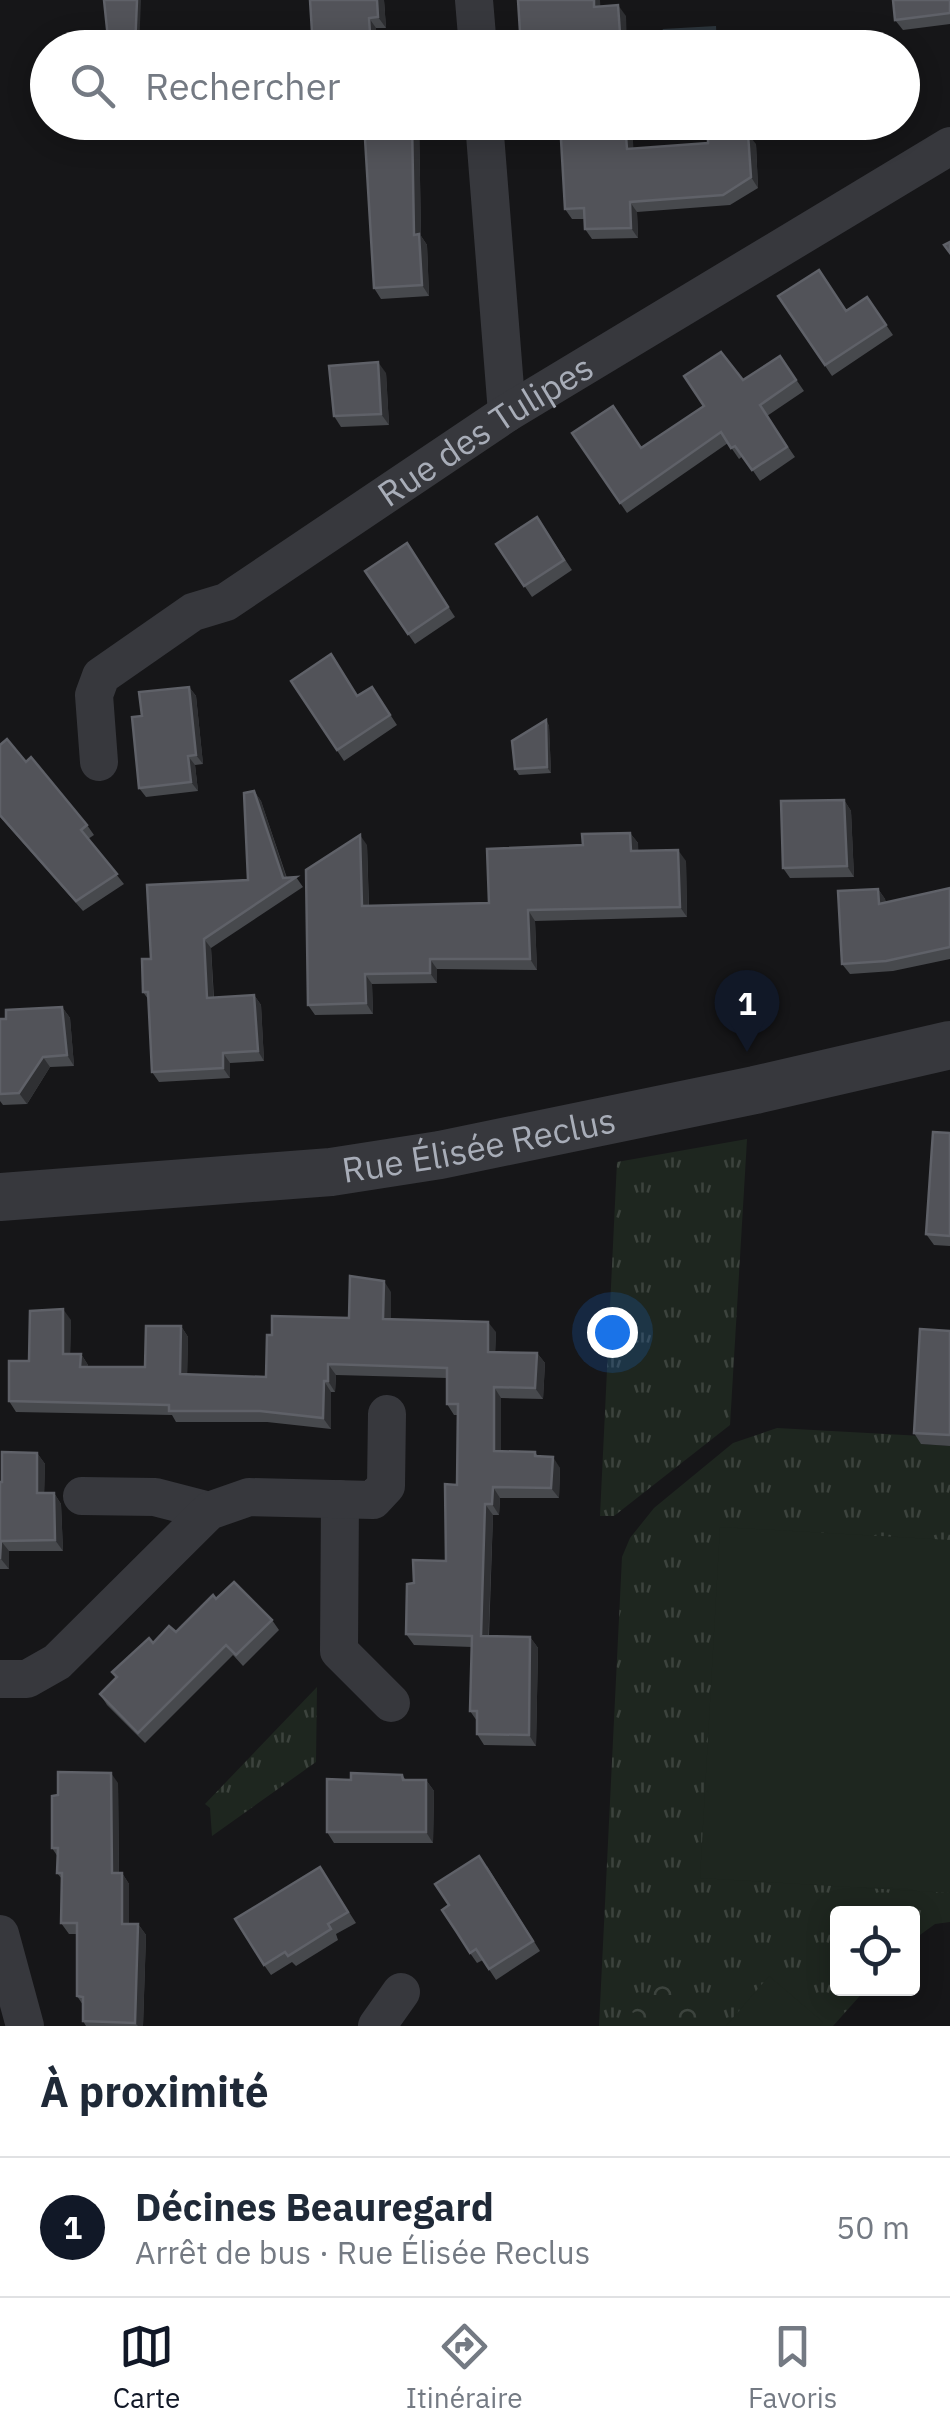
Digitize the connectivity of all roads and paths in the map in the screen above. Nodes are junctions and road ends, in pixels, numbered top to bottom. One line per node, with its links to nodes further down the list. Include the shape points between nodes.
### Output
1 (474, 0): 2 (street)
2 (476, 30)
3 (485, 140): 5 (street)
4 (950, 146): 5 (street, Rue des Tulipes)
5 (506, 414): 6 (street, Rue des Tulipes, via 226,602 193,612 101,676 94,695)
6 (99, 762)
7 (950, 1045): 8 (street, Rue Élisée Reclus, via 440,1155 331,1172)
8 (0, 1196)
9 (387, 1414): 11 (street, via 386,1486 373,1500)
10 (82, 1496): 12 (street, via 156,1496)
11 (340, 1499): 12 (street, via 250,1497); 14 (street, via 338,1650)
12 (209, 1511): 13 (street, via 57,1662 27,1679)
13 (0, 1679)
14 (391, 1703)
15 (0, 1934): 17 (street)
16 (401, 1992): 18 (street)
17 (25, 2026)
18 (377, 2026)

